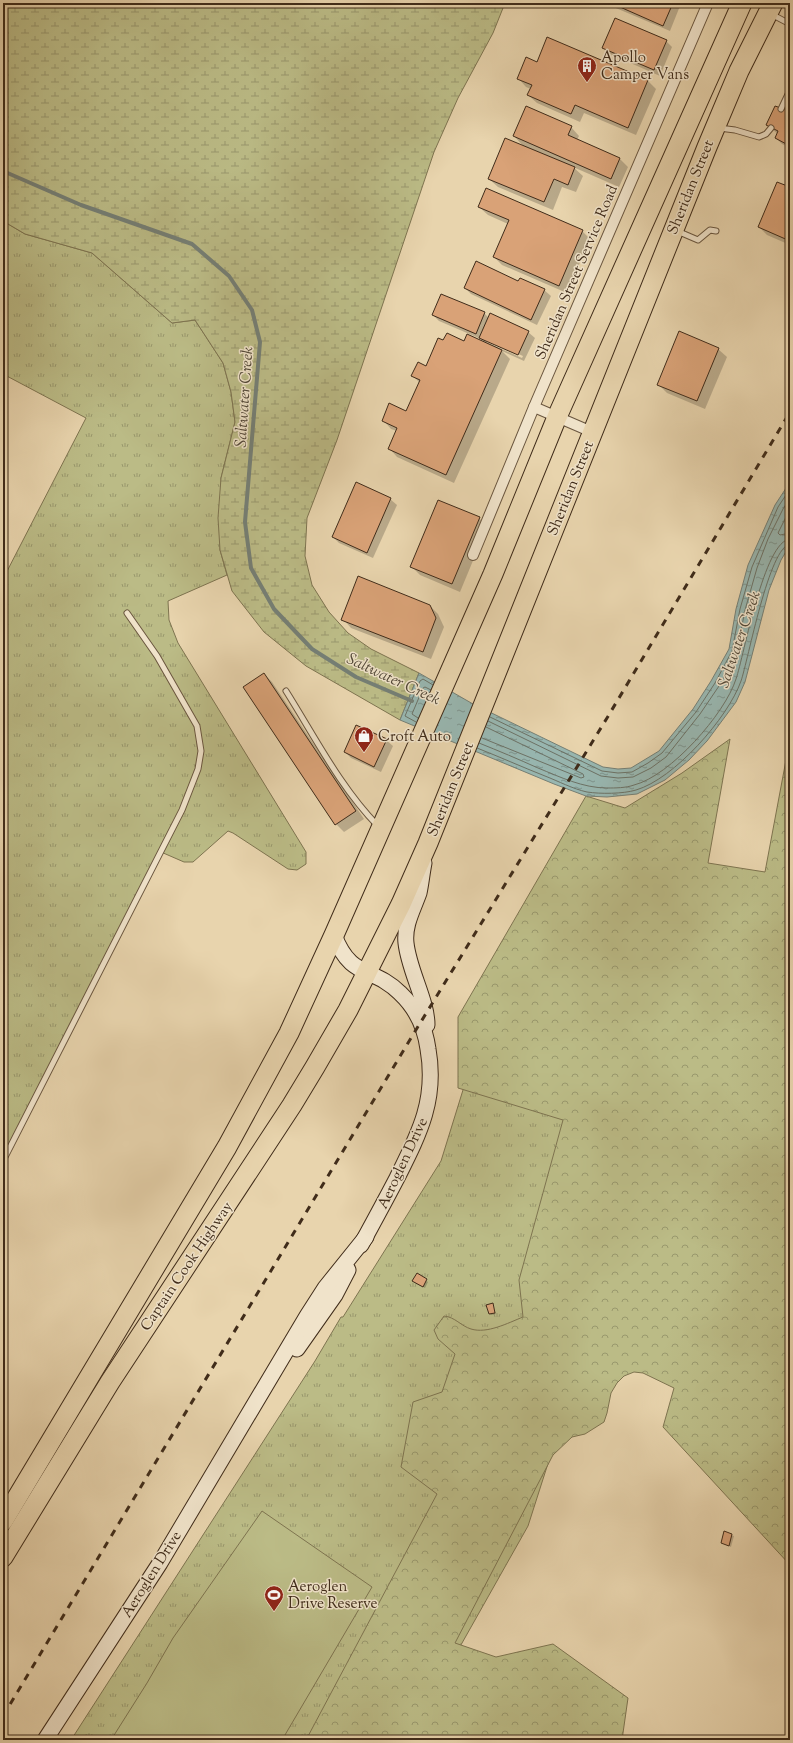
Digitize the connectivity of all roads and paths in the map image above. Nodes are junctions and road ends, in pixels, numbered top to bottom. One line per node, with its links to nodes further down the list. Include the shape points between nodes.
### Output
1 (708, 3): 11 (street, Sheridan Street Service Road)
2 (742, 3): 12 (highway, Sheridan Street)
3 (770, 8): 4 (lane); 7 (highway, Sheridan Street)
4 (790, 24)
5 (790, 90): 6 (lane)
6 (781, 109)
7 (715, 128): 8 (lane, via 735,130 759,137); 9 (highway, Sheridan Street)
8 (771, 128)
9 (673, 230): 10 (lane, via 695,240 708,230); 13 (highway, Sheridan Street)
10 (716, 232)
11 (534, 407): 12 (street); 14 (street, Sheridan Street Service Road)
12 (557, 417): 13 (street); 17 (highway, Sheridan Street, via 506,542)
13 (592, 432): 18 (highway, Sheridan Street)
14 (473, 555)
15 (127, 614): 22 (lane, via 157,656 197,726 201,751 198,770 182,810)
16 (286, 691): 17 (lane, via 346,788)
17 (381, 829): 19 (highway, Sheridan Street)
18 (428, 843): 20 (highway, Sheridan Street); 21 (street, Aeroglen Drive, via 405,941 411,970 427,1013)
19 (334, 935): 20 (street, Aeroglen Drive, via 344,956 357,969); 23 (highway, Captain Cook Highway, via 288,1033 236,1130)
20 (366, 973): 21 (street, Aeroglen Drive, via 388,983 400,992 422,1022); 24 (highway, Captain Cook Highway, via 348,1010 292,1105 110,1382)
21 (427, 1038): 25 (street, Aeroglen Drive, via 431,1064 429,1102 424,1122 366,1237 322,1293 160,1563)
22 (3, 1161)
23 (3, 1521)
24 (3, 1557)
25 (45, 1740)

